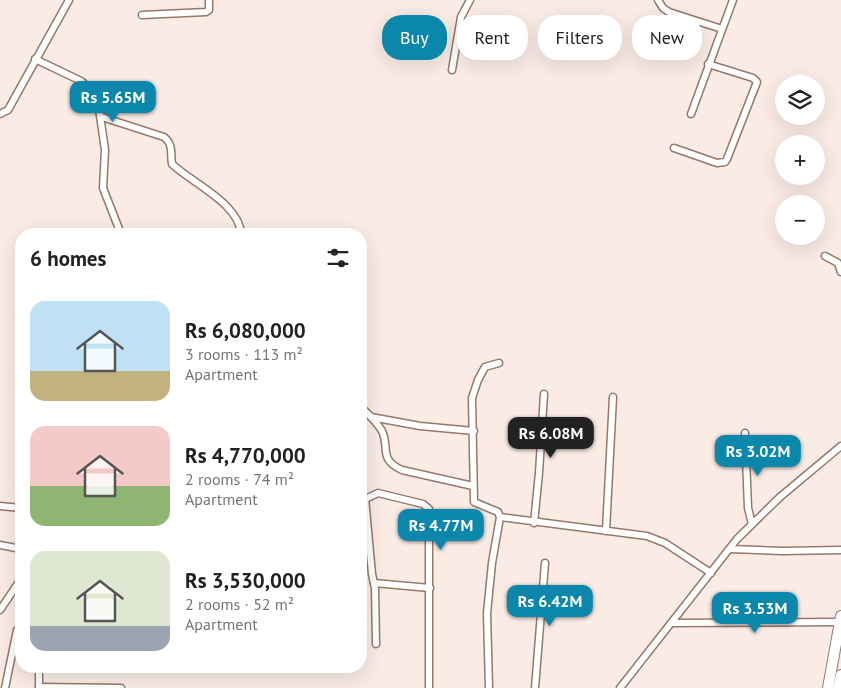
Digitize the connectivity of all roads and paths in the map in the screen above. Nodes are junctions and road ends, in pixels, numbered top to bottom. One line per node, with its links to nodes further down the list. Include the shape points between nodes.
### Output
1 (69, 0): 8 (street)
2 (210, 0): 6 (street, via 206,12)
3 (470, 0): 10 (street, via 461,17)
4 (658, 0): 7 (street, via 669,12)
5 (733, 0): 7 (street)
6 (142, 15)
7 (722, 29): 9 (street)
8 (36, 59): 11 (street, via 8,110); 13 (street, via 85,84)
9 (708, 64): 12 (street); 14 (street, via 754,78 756,82 728,159 717,163)
10 (452, 70)
11 (0, 114)
12 (691, 114)
13 (102, 117): 15 (street, via 104,188); 16 (street, via 169,140 172,164 230,209)
14 (674, 148)
15 (119, 228)
16 (240, 228)
17 (826, 256): 18 (street, via 838,263)
18 (841, 272)
19 (499, 363): 24 (street, via 485,367 473,390)
20 (544, 394): 32 (street)
21 (613, 397): 34 (street)
22 (367, 413): 23 (street)
23 (371, 417): 24 (street); 27 (street, via 381,430 386,456 395,467)
24 (474, 431): 27 (street)
25 (745, 433): 33 (street, via 748,508)
26 (841, 446): 33 (street)
27 (473, 486): 31 (street, via 474,502 498,512)
28 (367, 498): 44 (street, via 378,493 427,506 430,513)
29 (0, 506): 30 (street)
30 (15, 507)
31 (500, 517): 32 (street); 56 (street, via 487,613)
32 (534, 523): 34 (street)
33 (752, 524): 38 (street)
34 (606, 531): 41 (street, via 654,538)
35 (367, 533): 42 (street)
36 (0, 545): 37 (street)
37 (15, 548)
38 (730, 548): 39 (street); 41 (street)
39 (841, 550)
40 (545, 564): 57 (street)
41 (711, 573): 47 (street)
42 (374, 583): 44 (street); 49 (street)
43 (15, 586): 45 (street)
44 (430, 588): 55 (street)
45 (0, 610)
46 (840, 619): 47 (street); 59 (main road)
47 (670, 623): 58 (street)
48 (15, 640): 53 (street)
49 (376, 644)
50 (39, 673): 52 (street)
51 (841, 675): 60 (main road)
52 (39, 687): 54 (street)
53 (5, 688)
54 (121, 688)
55 (429, 688)
56 (489, 688)
57 (535, 688)
58 (620, 688)
59 (828, 688)
60 (838, 688)

